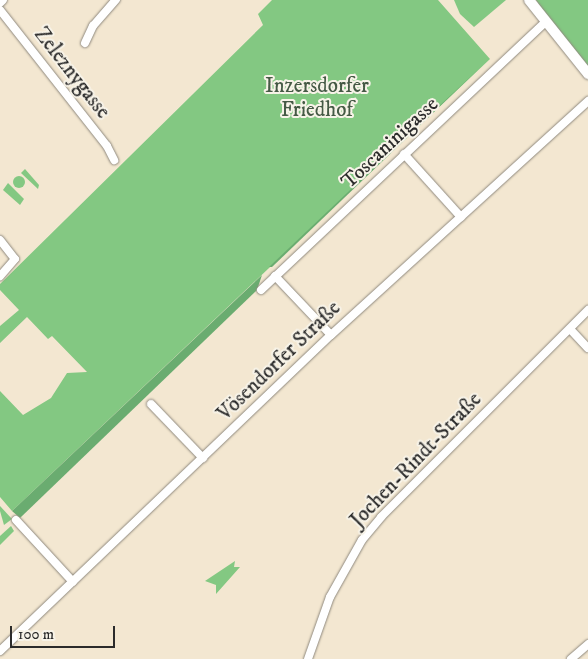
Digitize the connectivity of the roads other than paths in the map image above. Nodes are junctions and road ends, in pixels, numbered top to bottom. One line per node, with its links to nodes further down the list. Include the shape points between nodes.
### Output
1 (3, 0): 4 (street)
2 (116, 0): 7 (street, via 93,26)
3 (529, 0): 6 (main road)
4 (0, 3)
5 (0, 10): 11 (street, Zeleznygasse, via 107,146)
6 (544, 23): 8 (main road); 10 (street, Toscaninigasse)
7 (85, 43)
8 (588, 74)
9 (588, 101): 12 (street, Vösendorfer Straße)
10 (404, 154): 12 (street); 15 (street, Toscaninigasse)
11 (114, 160)
12 (461, 217): 19 (street, Vösendorfer Straße)
13 (0, 240): 14 (street, via 15,259)
14 (0, 276)
15 (275, 276): 16 (street, Toscaninigasse); 19 (street)
16 (261, 290)
17 (588, 310): 18 (street, Jochen-Rindt-Straße)
18 (570, 329): 20 (street); 27 (street, Jochen-Rindt-Straße, via 381,517 362,540 330,597)
19 (331, 335): 22 (street, Vösendorfer Straße)
20 (588, 348)
21 (151, 404): 22 (street)
22 (202, 458): 24 (street, Vösendorfer Straße)
23 (16, 520): 24 (street)
24 (73, 582): 26 (street, Vösendorfer Straße)
25 (588, 644): 28 (street)
26 (0, 651)
27 (308, 659)
28 (571, 659)

